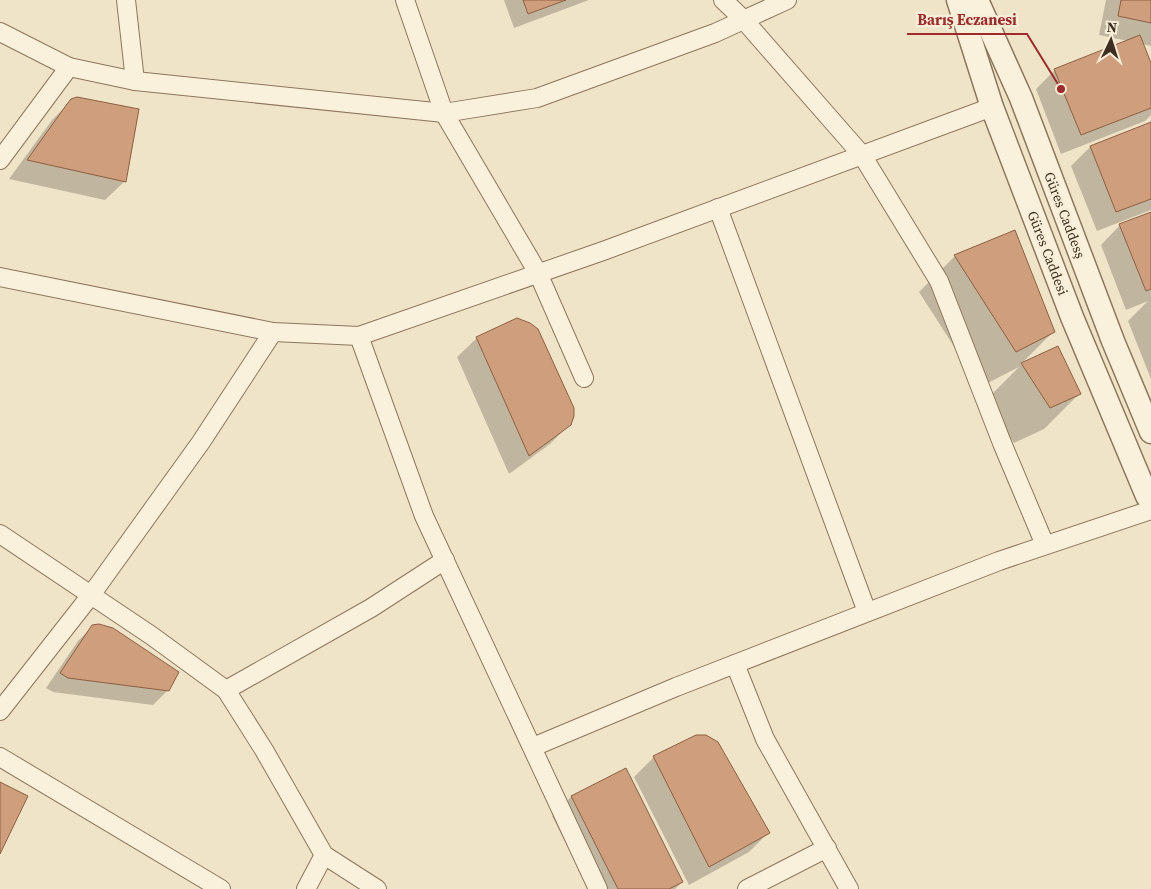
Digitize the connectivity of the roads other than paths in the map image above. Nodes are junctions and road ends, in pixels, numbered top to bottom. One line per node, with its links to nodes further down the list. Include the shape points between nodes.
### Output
1 (126, 0): 10 (street)
2 (405, 0): 12 (street)
3 (724, 0): 7 (street)
4 (787, 0): 7 (street)
5 (958, 0): 11 (street, Güres Caddesi)
6 (977, 0): 21 (street, Güres Caddesş, via 1021,98)
7 (743, 19): 12 (street, via 714,33 537,98); 13 (street)
8 (0, 32): 9 (street)
9 (69, 67): 10 (street); 14 (street)
10 (135, 80): 12 (street)
11 (992, 107): 13 (street); 22 (street, Güres Caddesi, via 1072,317)
12 (444, 113): 16 (street)
13 (862, 155): 15 (street); 25 (street, via 939,281)
14 (0, 160)
15 (718, 208): 16 (street); 28 (street)
16 (538, 273): 19 (street); 20 (street)
17 (0, 277): 18 (street)
18 (273, 332): 19 (street); 27 (street)
19 (359, 336): 26 (street, via 424,516)
20 (584, 378)
21 (1151, 432)
22 (1151, 502)
23 (1151, 510): 25 (street)
24 (0, 534): 27 (street)
25 (1045, 545): 28 (street)
26 (445, 560): 30 (street, via 371,608); 32 (street)
27 (92, 595): 30 (street); 31 (street)
28 (866, 612): 29 (street)
29 (734, 664): 32 (street); 34 (street, via 765,738)
30 (226, 690): 35 (street)
31 (0, 711)
32 (532, 747): 39 (street)
33 (0, 757): 36 (street)
34 (827, 848): 40 (street); 41 (street)
35 (324, 856): 37 (street); 38 (street)
36 (221, 889)
37 (306, 889)
38 (377, 889)
39 (598, 889)
40 (746, 889)
41 (850, 889)

